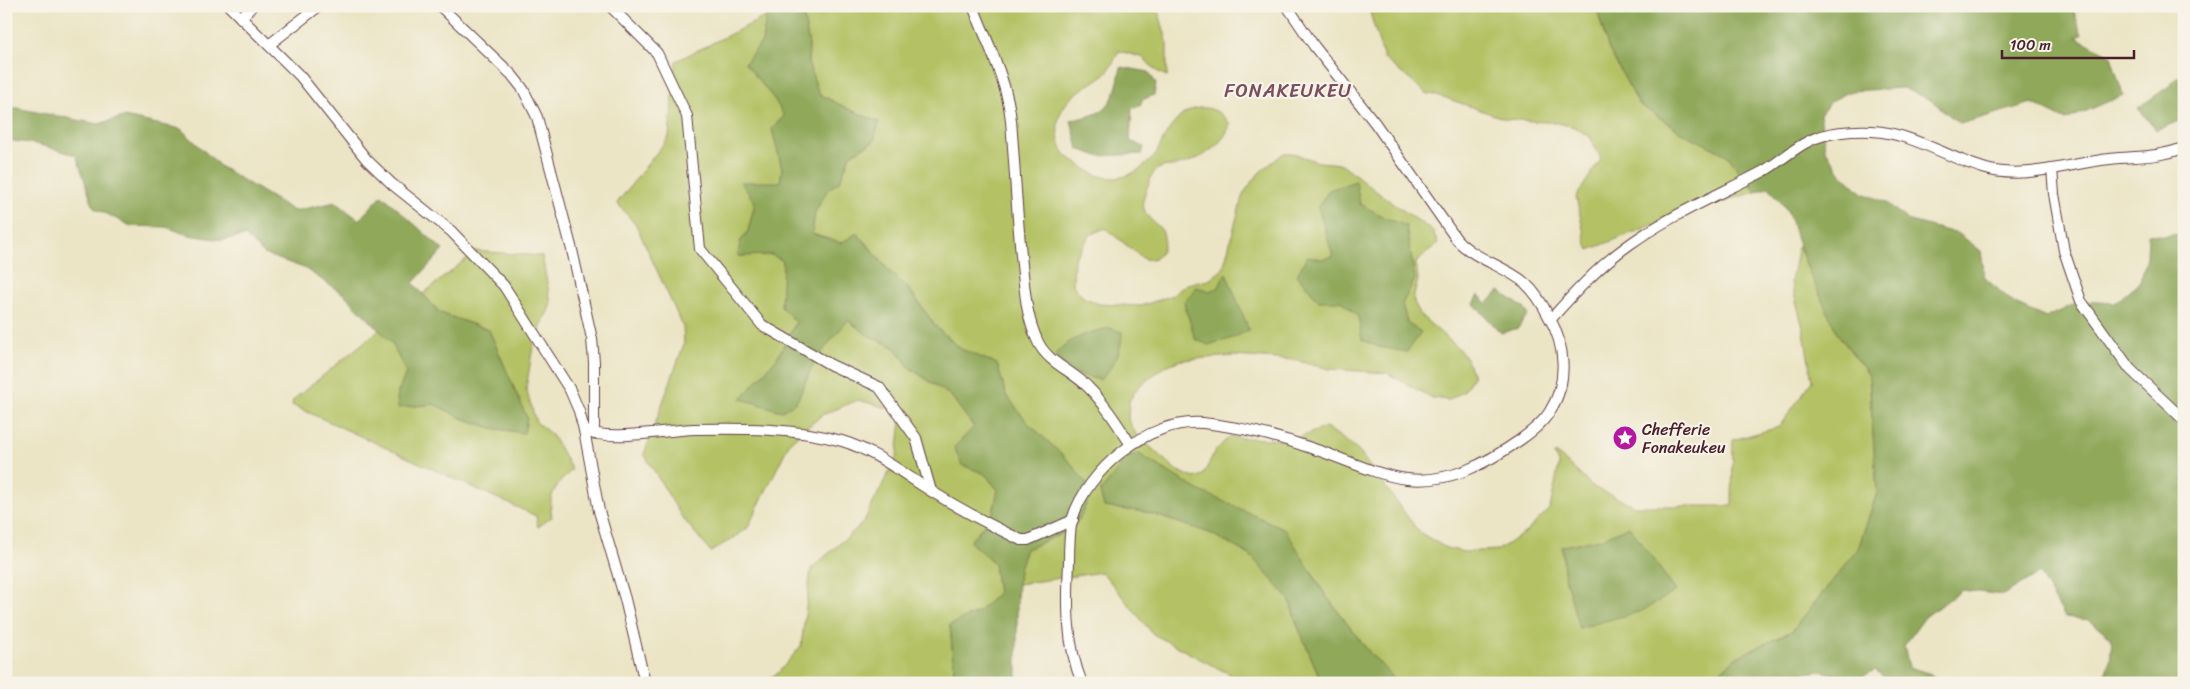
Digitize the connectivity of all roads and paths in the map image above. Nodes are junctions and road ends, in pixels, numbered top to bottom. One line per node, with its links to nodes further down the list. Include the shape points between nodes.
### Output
1 (229, 6): 8 (street)
2 (252, 6): 8 (street)
3 (319, 6): 9 (street)
4 (440, 6): 14 (street, via 512,75 537,117 592,339 594,362)
5 (610, 6): 16 (street, via 657,53 687,116 700,249 762,325 831,365 879,387 916,438)
6 (973, 6): 15 (street, via 1007,97 1027,314 1032,330 1050,358 1087,386 1103,403)
7 (1287, 6): 12 (street, via 1457,240 1523,282)
8 (242, 18): 9 (street)
9 (270, 44): 14 (street, via 367,160 451,231 504,286 570,390)
10 (2184, 148): 11 (street, via 2156,157 2109,159)
11 (2052, 169): 12 (street, via 1996,172 1923,143 1880,132 1822,136 1630,244 1594,272); 13 (street, via 2064,251 2081,301 2130,369)
12 (1551, 319): 15 (street, via 1563,362 1559,393 1549,414 1501,453 1464,472 1420,480 1407,479 1260,434 1201,423 1167,427)
13 (2184, 420)
14 (589, 432): 16 (street, via 637,434 726,428 796,433 841,441 862,449 885,460); 18 (street, via 599,511)
15 (1131, 444): 17 (street, via 1114,457 1096,478)
16 (931, 491): 17 (street, via 1021,540 1028,540)
17 (1073, 520): 19 (street, via 1067,607 1073,655)
18 (645, 683)
19 (1082, 683)

